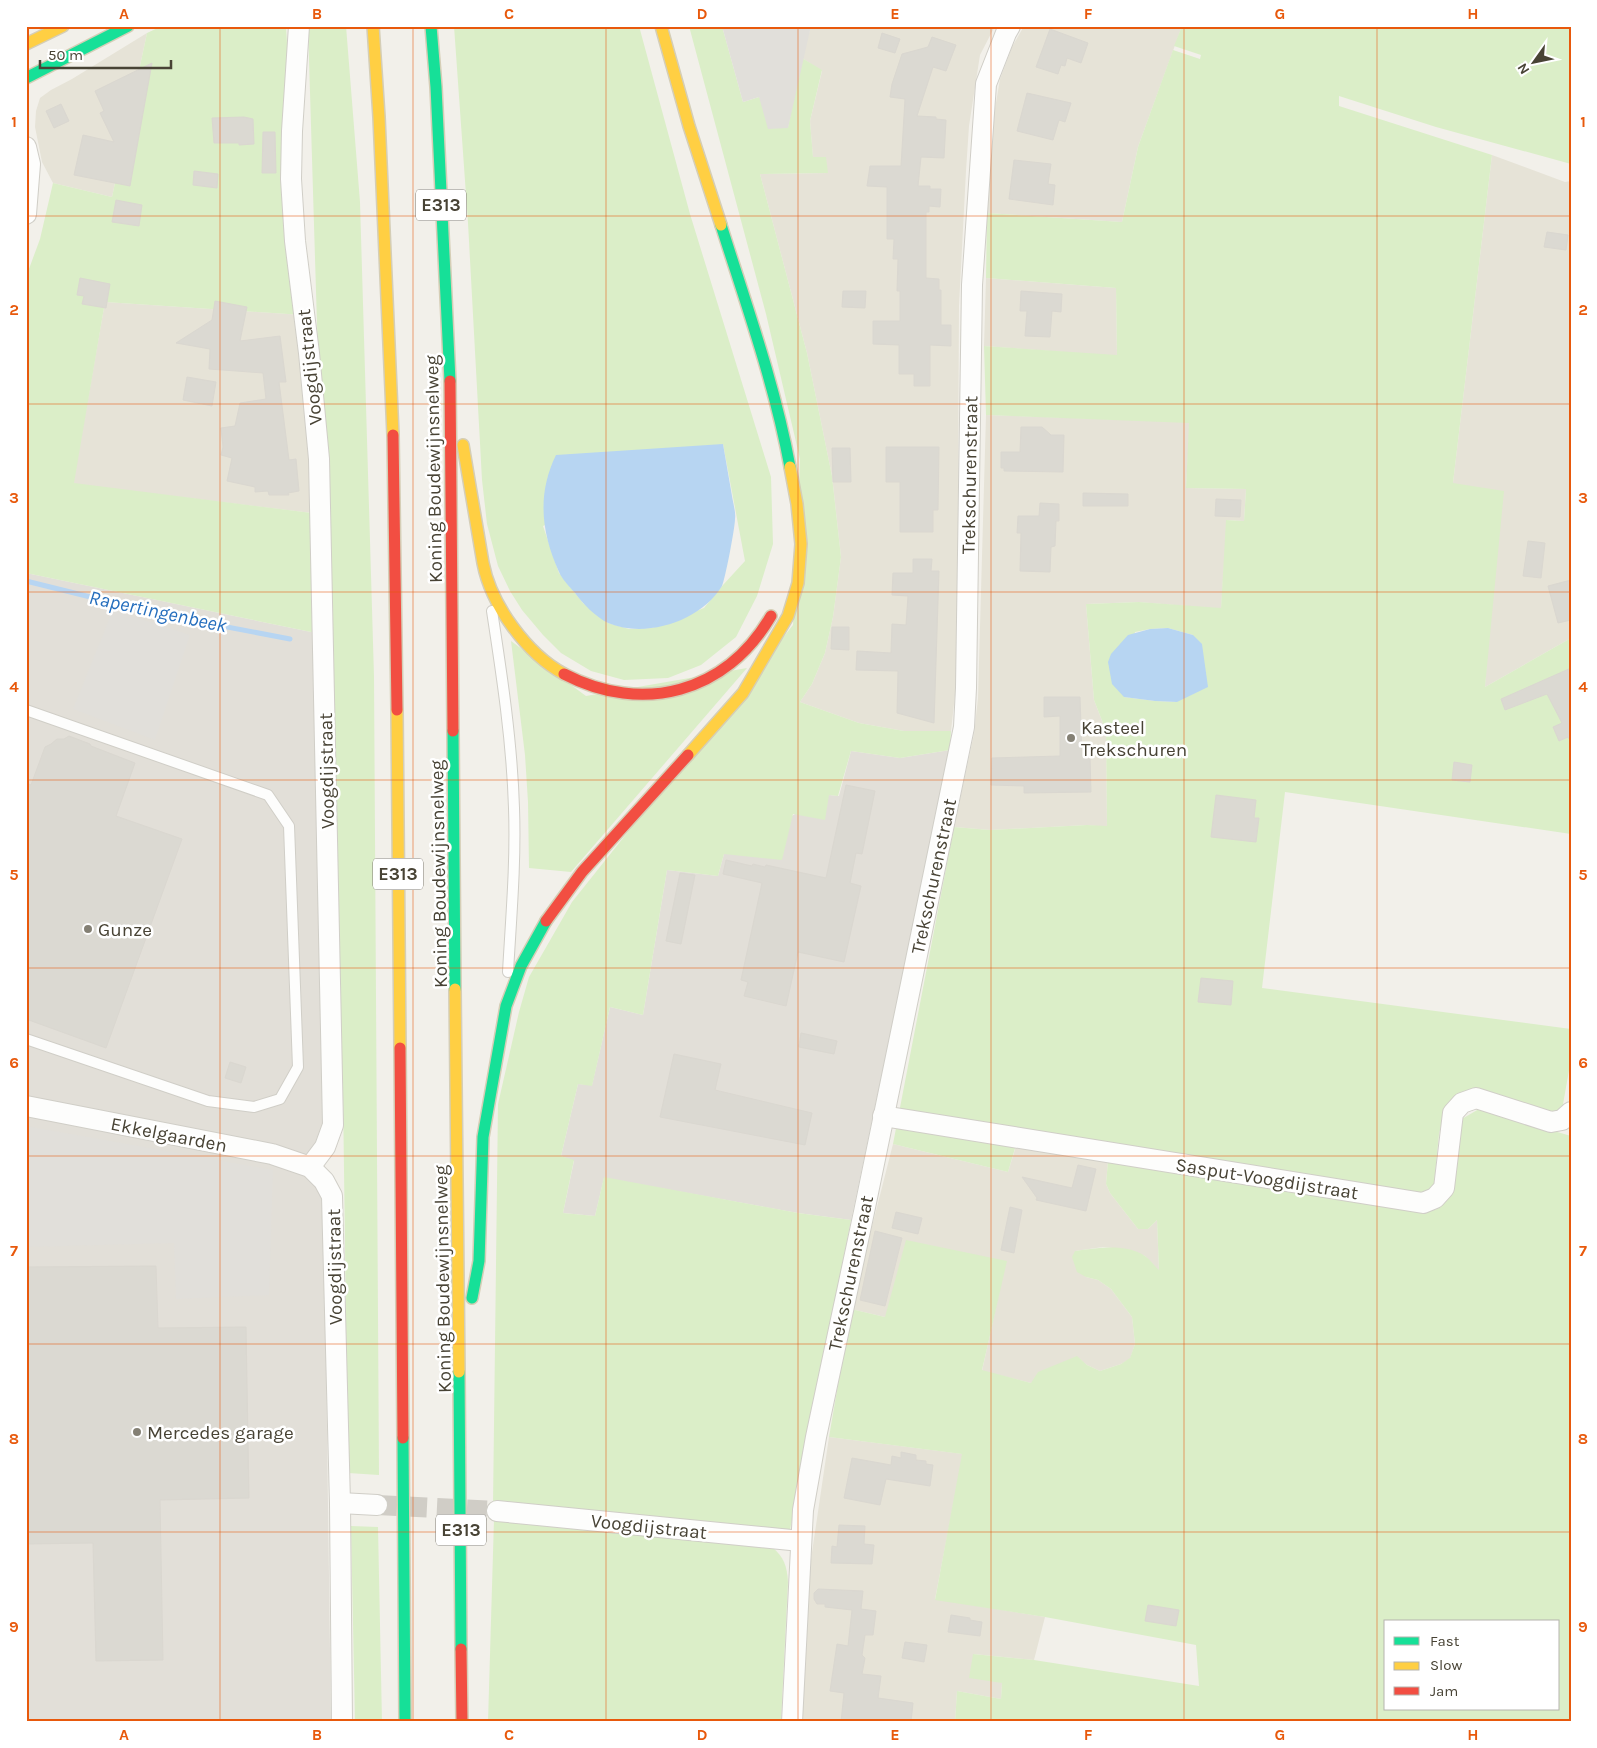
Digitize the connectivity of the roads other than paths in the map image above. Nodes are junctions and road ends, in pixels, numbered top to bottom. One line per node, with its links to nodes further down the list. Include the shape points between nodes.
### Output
1 (63, 26): 8 (main road)
2 (128, 26): 9 (main road)
3 (299, 26): 24 (street, Voogdijstraat, via 291,179 319,459 333,1125 325,1147)
4 (373, 26): 31 (main road, Koning Boudewijnsnelweg / E313, via 393,404)
5 (431, 26): 13 (main road, Koning Boudewijnsnelweg / E313)
6 (661, 26): 14 (main road, via 784,432)
7 (1010, 26): 23 (street, Trekschurenstraat, via 986,84 973,276 964,727)
8 (26, 44)
9 (28, 83)
10 (26, 147): 11 (street, via 30,164)
11 (27, 182): 12 (street)
12 (26, 214)
13 (450, 385): 16 (main road); 25 (main road, Koning Boudewijnsnelweg / E313)
14 (797, 504): 15 (main road); 19 (main road, via 801,544 798,583 788,616 772,646 743,693 561,898 521,966)
15 (788, 565)
16 (487, 579): 17 (main road, via 513,628 534,653 556,670 583,684 617,694 654,695 693,686 726,668 766,625); 19 (lane, via 504,688 514,808)
17 (777, 603)
18 (26, 710): 20 (lane, via 268,795 290,826 298,1067 280,1099 254,1107 208,1101)
19 (506, 1006): 25 (main road, via 483,1137 478,1261)
20 (26, 1040)
21 (26, 1106): 24 (street, Ekkelgaarden, via 272,1154)
22 (1571, 1112): 23 (street, Sasput-Voogdijstraat, via 1562,1120 1550,1122 1476,1098 1462,1104 1453,1112 1444,1188 1435,1198 1423,1203)
23 (883, 1116): 29 (street, Trekschurenstraat, via 816,1437)
24 (310, 1167): 26 (street, Voogdijstraat, via 324,1181 332,1196)
25 (460, 1361): 32 (main road, Koning Boudewijnsnelweg / E313)
26 (340, 1503): 27 (street); 30 (street, Voogdijstraat)
27 (377, 1505)
28 (497, 1511): 29 (street, Voogdijstraat)
29 (801, 1541): 33 (street, Trekschurenstraat)
30 (342, 1722)
31 (405, 1722)
32 (462, 1722)
33 (792, 1722)

